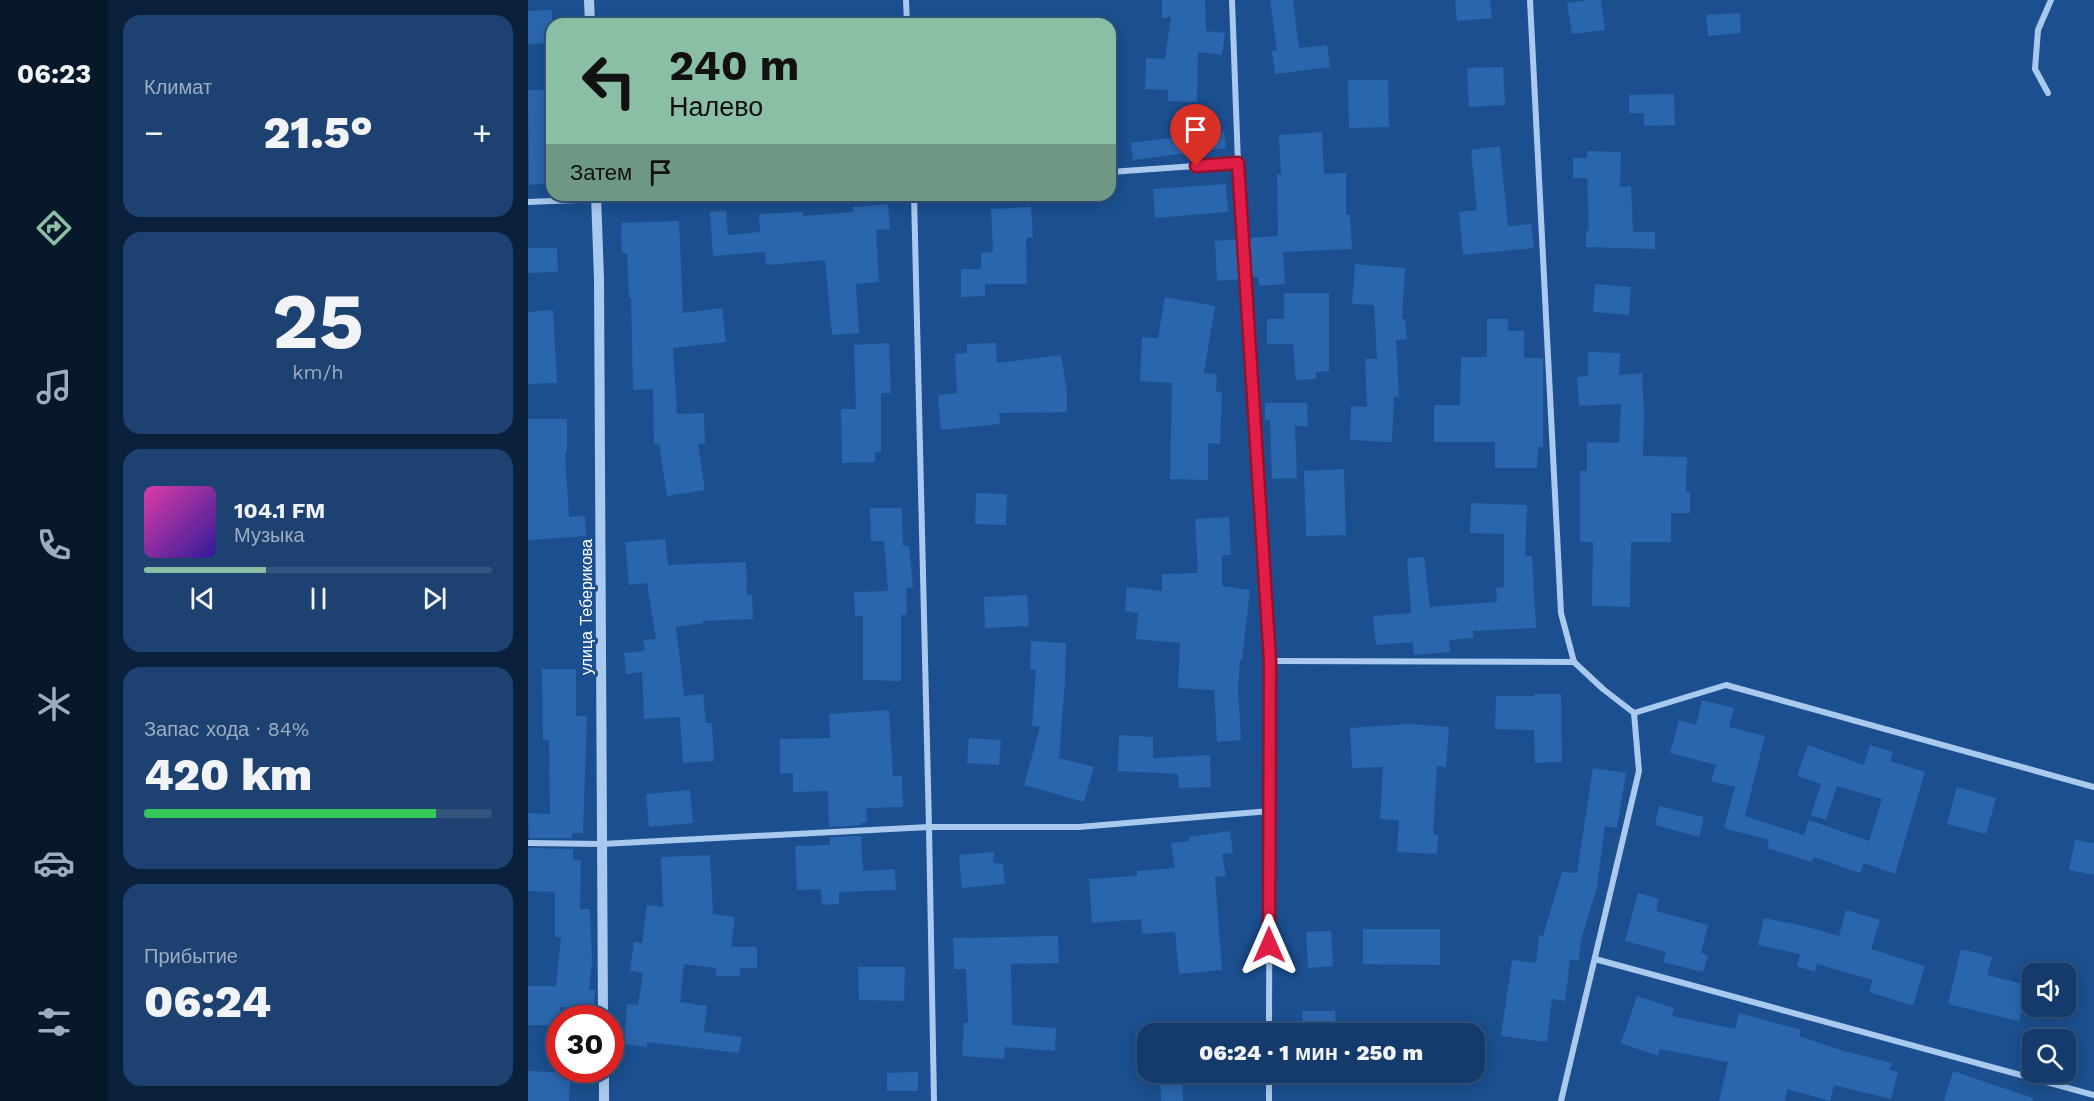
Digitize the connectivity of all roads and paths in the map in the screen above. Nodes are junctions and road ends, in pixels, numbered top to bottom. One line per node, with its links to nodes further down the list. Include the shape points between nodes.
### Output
1 (589, 0): 6 (street)
2 (906, 0): 7 (street)
3 (1232, 0): 9 (street)
4 (1530, 0): 16 (street, via 1562,613)
5 (2050, 0): 8 (street, via 2038,30 2035,69)
6 (590, 18)
7 (907, 18)
8 (2048, 93)
9 (1238, 163): 10 (street); 15 (street)
10 (1116, 172)
11 (546, 201): 14 (street)
12 (596, 201): 22 (street, улица Теберикова)
13 (914, 201): 20 (street)
14 (528, 202)
15 (1270, 661): 16 (street); 19 (street)
16 (1574, 662): 17 (street)
17 (1634, 712): 18 (street, via 1726,685); 23 (street, via 1639,771)
18 (2094, 787)
19 (1270, 811): 20 (street, via 1079,827); 25 (street)
20 (929, 827): 22 (street); 30 (street)
21 (528, 843): 22 (street)
22 (602, 844): 24 (street, улица Теберикова)
23 (1595, 959): 28 (street); 32 (street)
24 (603, 1005)
25 (1269, 1023)
26 (604, 1083): 29 (street)
27 (1269, 1083): 31 (street)
28 (2094, 1095)
29 (604, 1101)
30 (934, 1101)
31 (1269, 1101)
32 (1561, 1101)

